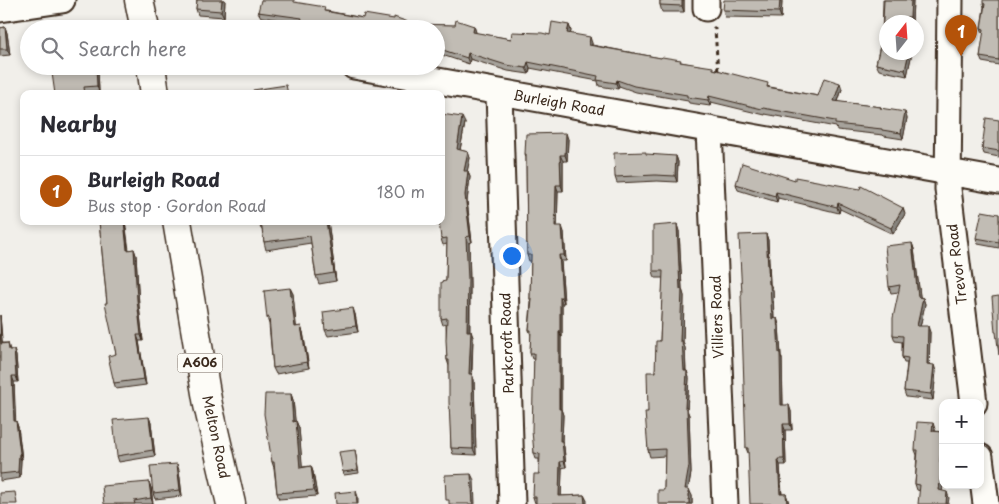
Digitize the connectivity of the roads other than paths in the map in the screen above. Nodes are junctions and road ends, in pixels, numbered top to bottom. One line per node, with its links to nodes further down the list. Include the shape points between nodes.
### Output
1 (62, 0): 4 (street)
2 (139, 0): 5 (main road)
3 (950, 0): 11 (street, Trevor Road)
4 (0, 10)
5 (142, 20)
6 (152, 75): 8 (main road)
7 (404, 75): 9 (street, Burleigh Road)
8 (154, 90)
9 (499, 92): 10 (street, Burleigh Road); 17 (street, Parkcroft Road)
10 (709, 129): 11 (street, Burleigh Road); 18 (street, Villiers Road)
11 (948, 172): 12 (street, Burleigh Road); 14 (street, Trevor Road)
12 (999, 181)
13 (178, 225): 16 (main road, Melton Road / A606, via 208,405)
14 (974, 399)
15 (984, 488): 19 (street)
16 (231, 504)
17 (512, 504)
18 (725, 504)
19 (986, 504)

